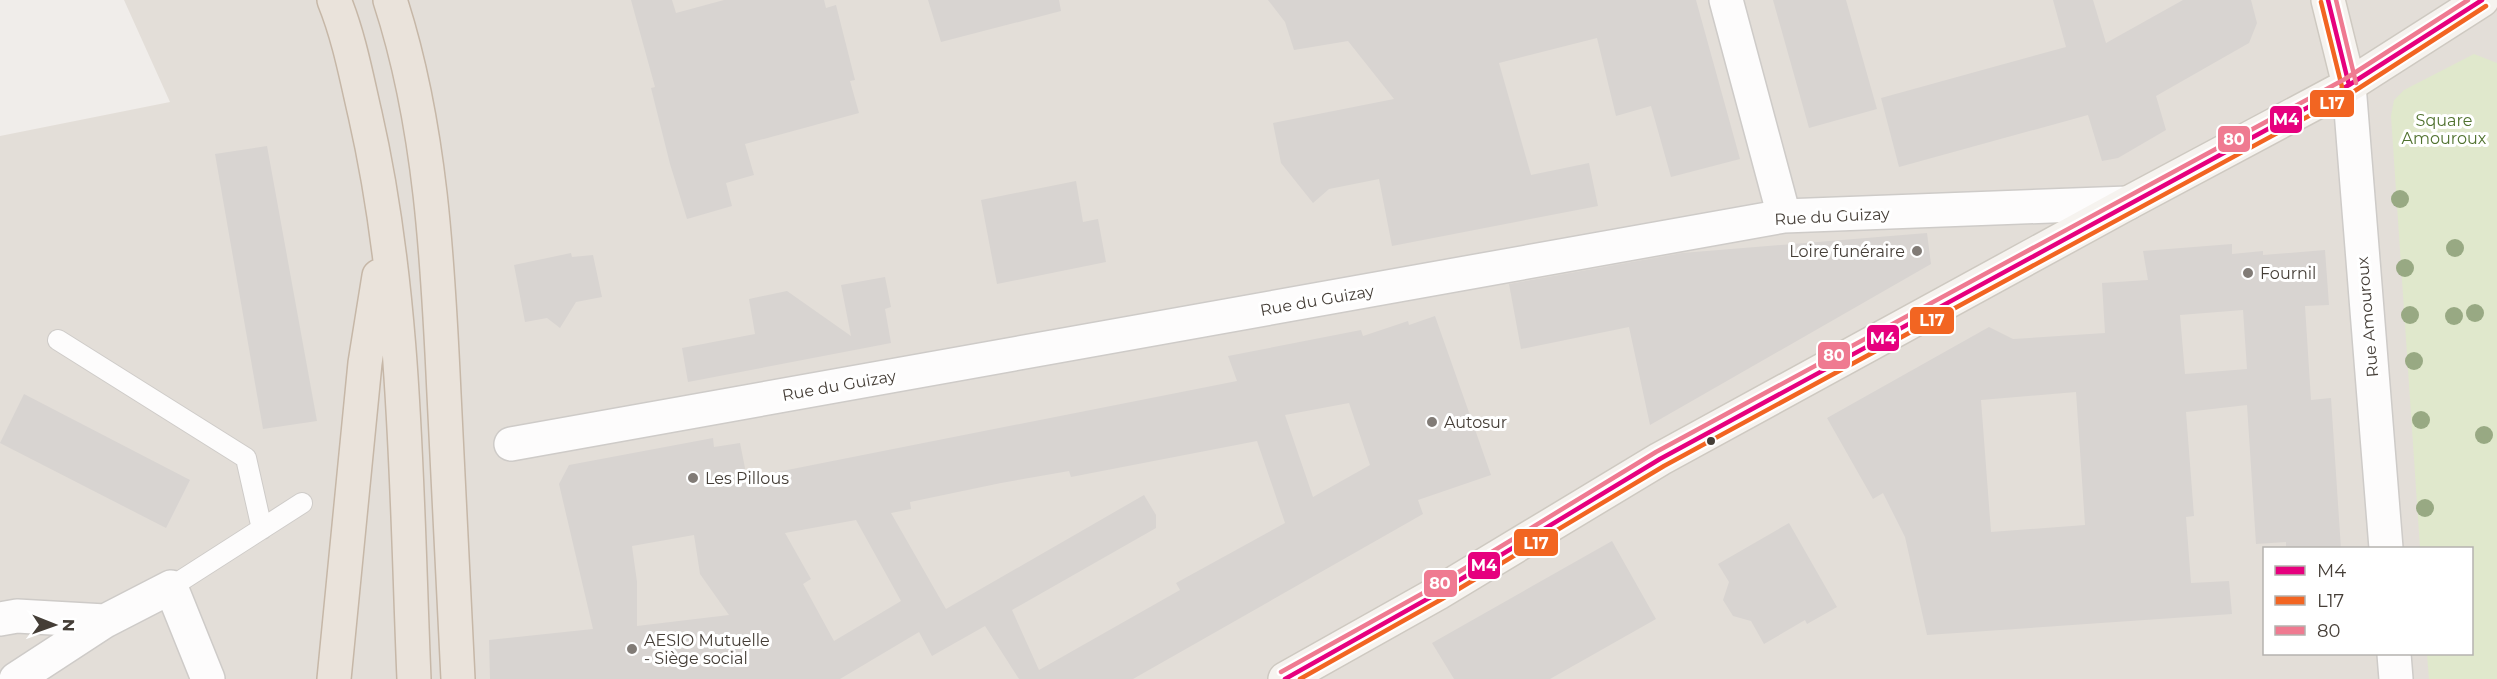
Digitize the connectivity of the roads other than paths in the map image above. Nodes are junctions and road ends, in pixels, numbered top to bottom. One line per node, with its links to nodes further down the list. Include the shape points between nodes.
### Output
1 (334, 0): 9 (highway, via 348,39)
2 (390, 0): 23 (highway, via 415,102 429,188 440,308)
3 (1726, 0): 8 (street)
4 (2328, 0): 6 (main road)
5 (2482, 0): 6 (main road)
6 (2349, 85): 7 (main road); 14 (street, Rue Amouroux)
7 (2128, 202): 8 (street, Rue du Guizay); 24 (main road, via 1660,459 1438,593)
8 (1784, 216): 11 (street, Rue du Guizay)
9 (387, 227): 21 (highway, via 365,363); 22 (highway, via 401,396)
10 (58, 340): 13 (lane, via 246,458)
11 (511, 444)
12 (302, 503): 13 (lane)
13 (262, 529): 15 (lane)
14 (2386, 547)
15 (171, 587): 17 (street); 20 (street)
16 (0, 619): 17 (street, via 17,616)
17 (105, 621): 19 (street)
18 (2394, 655): 25 (street)
19 (16, 679)
20 (208, 679)
21 (334, 679)
22 (414, 679)
23 (458, 679)
24 (1285, 679)
25 (2396, 679)

